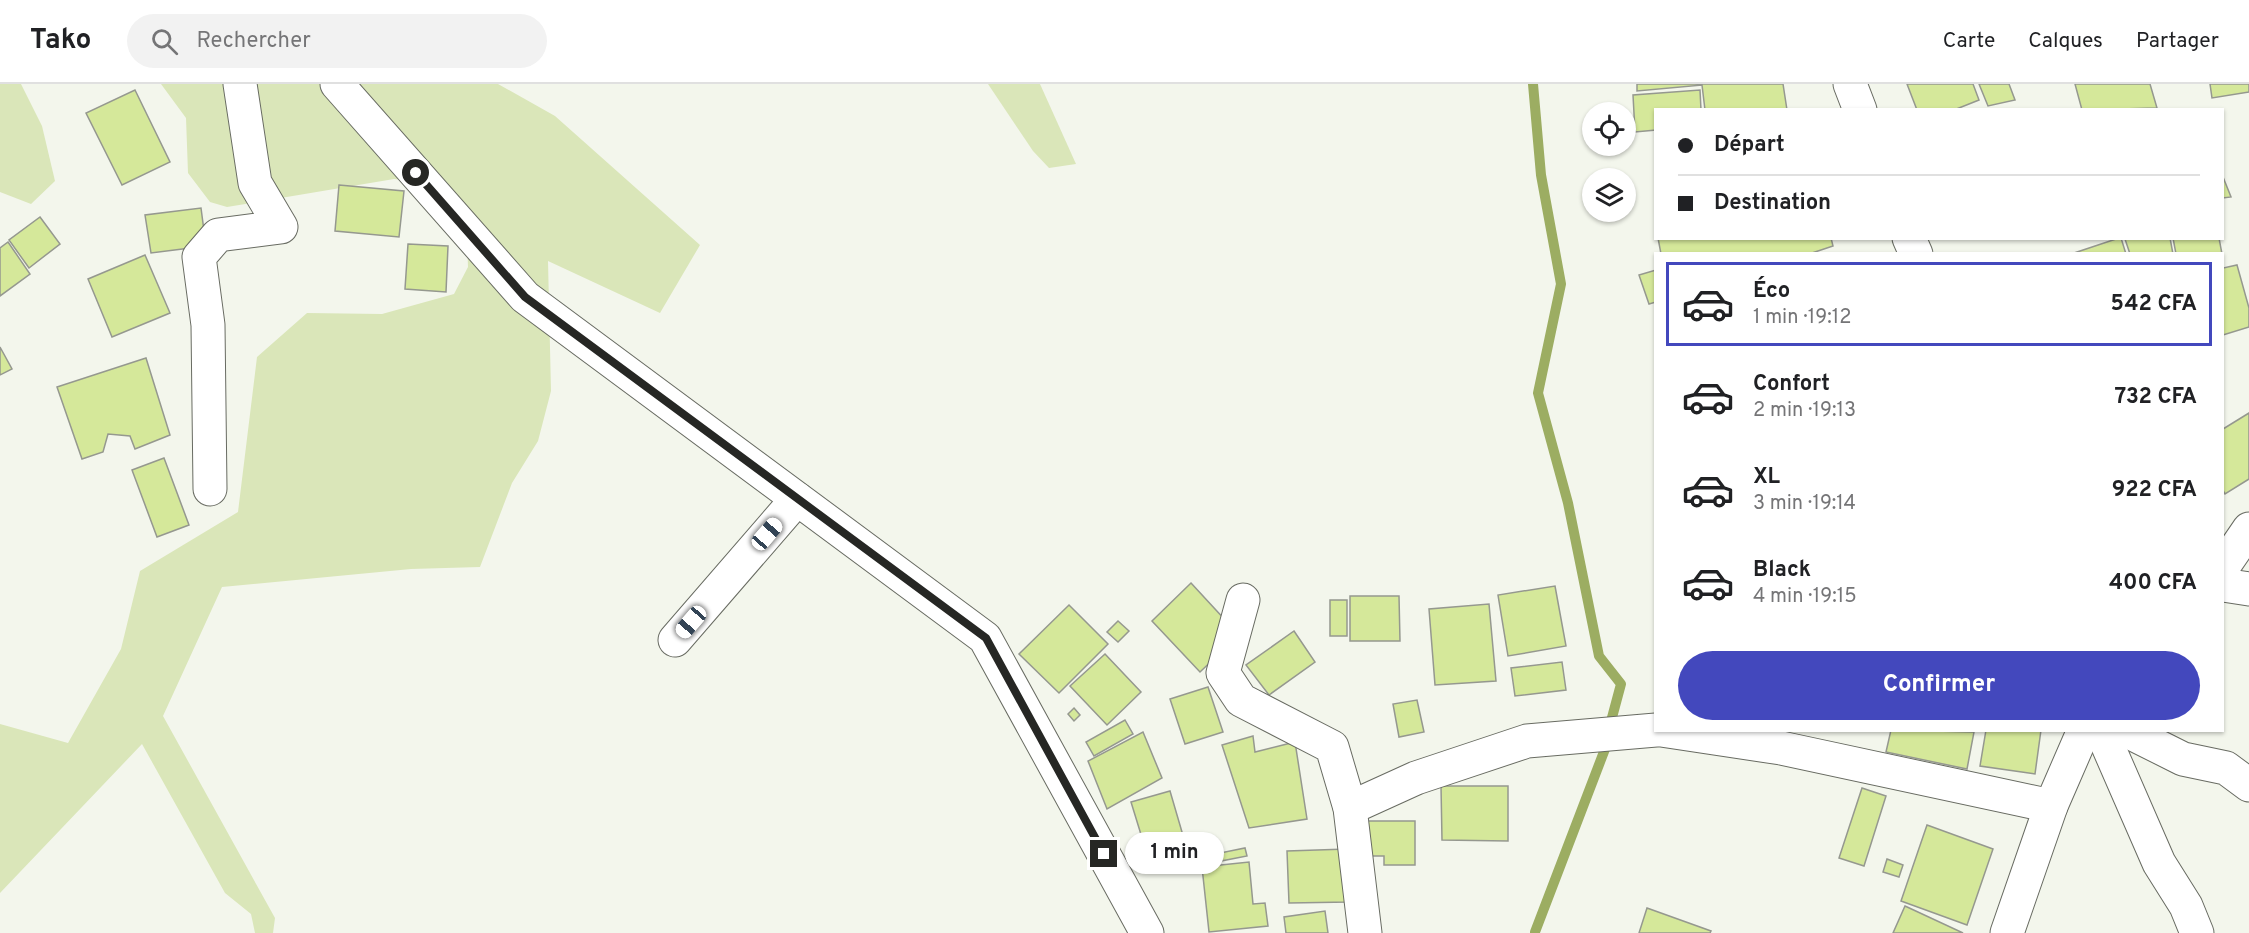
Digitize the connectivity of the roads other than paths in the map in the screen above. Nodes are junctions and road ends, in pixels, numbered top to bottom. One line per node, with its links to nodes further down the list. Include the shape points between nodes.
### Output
1 (240, 84): 5 (street, via 255,183 281,227 218,235 199,257 208,325)
2 (337, 84): 6 (street, via 525,297)
3 (1850, 84): 4 (street)
4 (1859, 108)
5 (210, 489)
6 (797, 499): 12 (street); 21 (street, via 986,638)
7 (2249, 529): 8 (street)
8 (2224, 566)
9 (2224, 585): 10 (street)
10 (2249, 589)
11 (1244, 600): 20 (street, via 1223,673 1241,700 1332,747)
12 (675, 640)
13 (1654, 730): 20 (street, via 1527,741 1416,778)
14 (1674, 732): 19 (street, via 1781,748)
15 (2083, 732): 19 (street)
16 (2102, 732): 24 (street, via 2159,862 2186,906)
17 (2129, 732): 18 (street, via 2183,759 2226,768)
18 (2249, 785)
19 (2051, 806): 23 (street)
20 (1350, 807): 22 (street)
21 (1147, 933)
22 (1365, 933)
23 (2007, 933)
24 (2197, 933)

